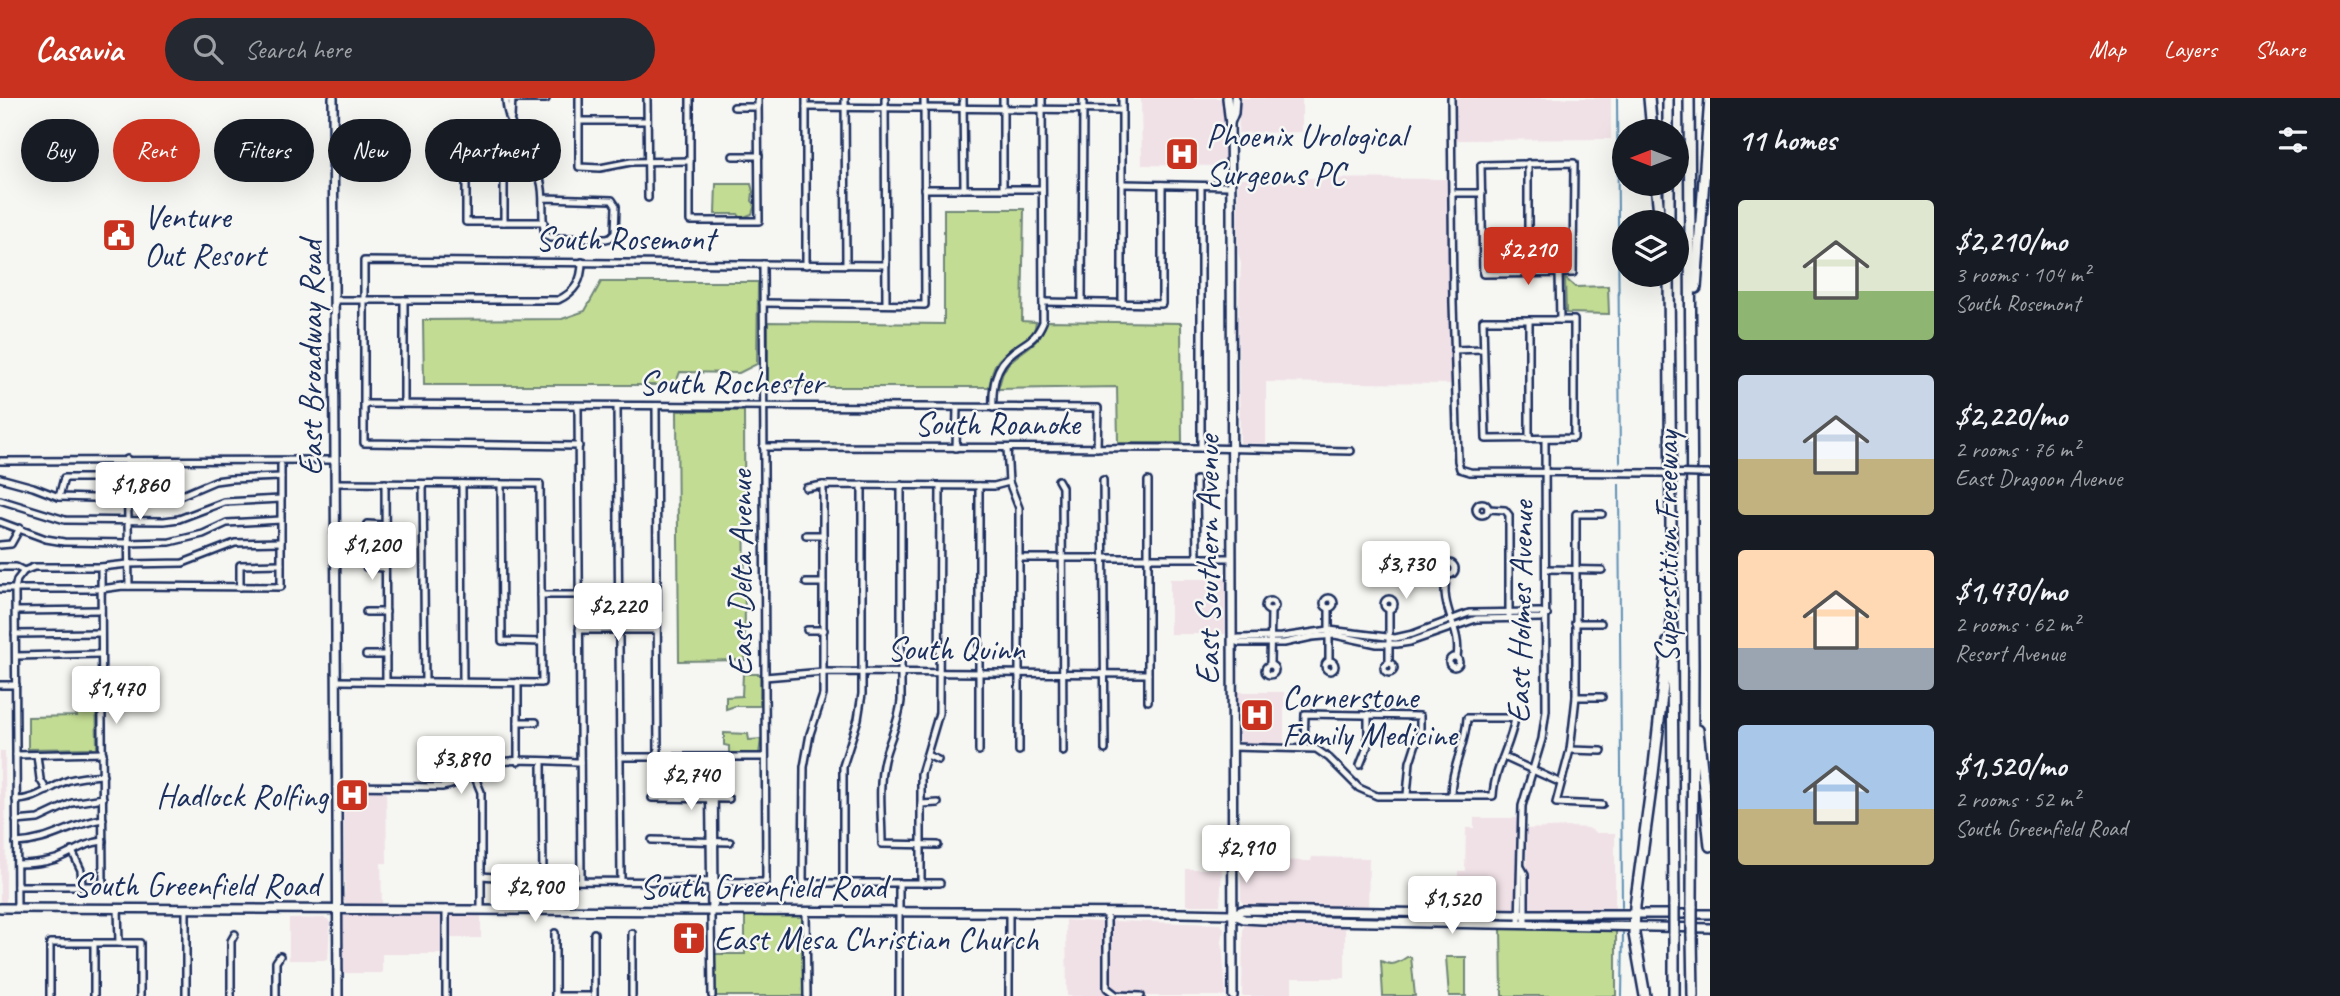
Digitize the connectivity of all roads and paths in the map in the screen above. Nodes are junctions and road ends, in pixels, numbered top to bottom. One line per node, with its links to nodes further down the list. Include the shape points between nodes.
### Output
1 (333, 98): 71 (main road, East Broadway Road)
2 (579, 98): 38 (street)
3 (646, 98): 39 (street)
4 (690, 98): 44 (street)
5 (758, 98): 25 (street)
6 (806, 98): 26 (street)
7 (845, 98): 27 (street)
8 (885, 98): 28 (street)
9 (925, 98): 29 (street)
10 (963, 98): 30 (street)
11 (1003, 98): 33 (street)
12 (1042, 98): 31 (street)
13 (1083, 98): 32 (street)
14 (1122, 98): 34 (street)
15 (1227, 98): 40 (main road, East Southern Avenue)
16 (1234, 98): 40 (main road, East Southern Avenue)
17 (1451, 98): 57 (street)
18 (1648, 98): 36 (highway)
19 (1668, 98): 37 (highway)
20 (1689, 98): 83 (highway, Superstition Freeway)
21 (1710, 98): 83 (highway)
22 (509, 99): 23 (street); 35 (street, via 507,113)
23 (546, 99)
24 (734, 107): 25 (street)
25 (758, 107): 42 (street)
26 (806, 107): 27 (street); 65 (street)
27 (845, 108): 28 (street); 66 (street)
28 (885, 108): 29 (street); 67 (street)
29 (925, 109): 30 (street); 53 (street)
30 (964, 109): 33 (street); 54 (street)
31 (1042, 109): 32 (street); 33 (street); 56 (street)
32 (1083, 109): 34 (street); 76 (street)
33 (1003, 110): 55 (street)
34 (1122, 110): 49 (street)
35 (511, 119)
36 (1651, 119)
37 (1668, 119)
38 (579, 121): 39 (street); 43 (street, via 579,167)
39 (647, 121): 43 (street)
40 (1230, 124): 52 (main road, East Southern Avenue)
41 (733, 156): 42 (street)
42 (759, 156): 44 (street, via 759,221 690,220)
43 (648, 161): 44 (street); 60 (street)
44 (690, 161)
45 (1528, 163): 58 (street, via 1482,164); 68 (street); 69 (street, via 1574,163 1573,273)
46 (466, 182): 61 (street, via 466,222)
47 (504, 182): 61 (street)
48 (541, 182): 59 (street)
49 (1122, 184): 50 (street); 78 (street)
50 (1162, 184): 51 (street); 78 (street, via 1162,304)
51 (1201, 186): 52 (street); 99 (street)
52 (1230, 186): 100 (main road, East Southern Avenue)
53 (924, 189): 54 (street); 77 (street, via 925,304)
54 (964, 189): 55 (street)
55 (1003, 189): 56 (street)
56 (1042, 189): 74 (street)
57 (1452, 193): 58 (street); 82 (street)
58 (1482, 193): 68 (street, via 1483,274)
59 (544, 198): 62 (street); 62 (street, via 610,199 616,228 610,238 550,238 543,231)
60 (648, 198)
61 (504, 222): 62 (street)
62 (544, 222)
63 (582, 262): 64 (street, South Rosemont); 72 (street, South Rosemont, via 364,261); 73 (street, via 578,284 558,300)
64 (763, 264): 65 (street, South Rosemont); 75 (street, East Delta Avenue)
65 (806, 265): 66 (street, South Rosemont)
66 (846, 265): 67 (street, South Rosemont)
67 (886, 265): 77 (street)
68 (1528, 274): 69 (street)
69 (1559, 274): 80 (street)
70 (1667, 287): 144 (highway, Superstition Freeway)
71 (335, 300): 72 (street); 103 (main road, East Broadway Road)
72 (364, 300): 73 (street); 84 (street)
73 (404, 300): 85 (street)
74 (1043, 302): 76 (street); 91 (street, via 1043,322 1037,335 1001,363 994,380)
75 (763, 303): 77 (street); 89 (street, East Delta Avenue)
76 (1082, 303): 78 (street)
77 (886, 304)
78 (1122, 304)
79 (1528, 320): 80 (street); 81 (street, via 1483,320); 92 (street)
80 (1560, 320): 93 (street, via 1574,320 1574,438)
81 (1483, 349): 82 (street); 92 (street, via 1486,439)
82 (1454, 350): 106 (street, via 1460,469)
83 (1691, 385): 210 (highway, Superstition Freeway)
84 (364, 404): 85 (street, South Rochester); 94 (street, via 364,443)
85 (404, 404): 86 (street, South Rochester)
86 (578, 406): 87 (street, South Rochester); 94 (street)
87 (617, 406): 88 (street, South Rochester); 191 (street)
88 (656, 406): 89 (street, South Rochester); 192 (street)
89 (764, 407): 90 (street, South Rochester); 95 (street, East Delta Avenue)
90 (957, 408): 91 (street, South Rochester); 96 (street)
91 (993, 408): 98 (street, South Rochester, via 1098,408)
92 (1529, 439): 93 (street)
93 (1545, 439): 106 (street, East Holmes Avenue)
94 (579, 446): 176 (street)
95 (764, 447): 96 (street, South Roanoke); 220 (street, East Delta Avenue)
96 (956, 448): 97 (street, South Roanoke)
97 (1007, 448): 98 (street, South Roanoke); 117 (street)
98 (1097, 448): 99 (street, South Roanoke)
99 (1201, 448): 100 (street, South Roanoke)
100 (1231, 448): 101 (street, South Roanoke); 156 (main road, East Southern Avenue)
101 (1351, 451)
102 (127, 460): 103 (street); 104 (street); 110 (street)
103 (335, 460): 118 (main road, East Broadway Road)
104 (0, 461)
105 (281, 465): 108 (street)
106 (1545, 473): 107 (street, bridge); 164 (street, East Holmes Avenue)
107 (1710, 474)
108 (281, 477): 130 (street, via 230,479); 134 (street)
109 (0, 478): 128 (street)
110 (127, 478): 131 (street, via 64,478); 132 (street, via 164,478); 133 (street)
111 (36, 480): 128 (street)
112 (1058, 480): 152 (street, via 1062,487)
113 (1103, 480): 153 (street)
114 (1196, 480): 155 (street)
115 (1148, 481): 154 (street)
116 (191, 482): 130 (street)
117 (1009, 482): 127 (street); 151 (street, via 1019,508)
118 (335, 483): 119 (street); 221 (main road, East Broadway Road)
119 (385, 483): 120 (street); 142 (street)
120 (422, 484): 121 (street); 223 (street)
121 (462, 484): 122 (street); 224 (street)
122 (501, 484): 177 (street, via 540,484); 201 (street, via 502,641)
123 (823, 485): 124 (street); 129 (street); 146 (street)
124 (862, 485): 125 (street); 212 (street)
125 (901, 485): 126 (street); 213 (street)
126 (940, 486): 127 (street); 214 (street)
127 (979, 486): 215 (street)
128 (33, 487): 131 (street)
129 (806, 488)
130 (194, 489): 132 (street)
131 (59, 497): 133 (street)
132 (166, 498): 133 (street)
133 (127, 499): 139 (street)
134 (281, 499): 138 (street); 139 (street, via 224,502 172,520)
135 (0, 500): 139 (street, via 65,520)
136 (1488, 509): 185 (street, via 1505,510 1509,516)
137 (1602, 514): 165 (street, via 1576,514)
138 (281, 520): 147 (street); 148 (street, via 227,523 185,540)
139 (127, 521): 148 (street)
140 (0, 522): 143 (street)
141 (367, 524): 142 (street)
142 (385, 525): 163 (street)
143 (20, 528): 148 (street, via 64,542); 149 (street, via 10,544)
144 (1672, 532): 310 (highway, via 1668,642); 342 (highway, Superstition Freeway, bridge)
145 (806, 535): 146 (street)
146 (823, 535): 170 (street)
147 (281, 542): 150 (street, via 235,543); 159 (street)
148 (127, 543): 158 (street)
149 (0, 545)
150 (212, 553): 157 (street); 158 (street, via 183,563)
151 (1019, 558): 152 (street); 216 (street)
152 (1062, 558): 153 (street); 217 (street)
153 (1104, 558): 154 (street); 218 (street)
154 (1148, 558): 155 (street); 219 (street)
155 (1197, 558): 156 (street)
156 (1232, 558): 198 (main road, East Southern Avenue)
157 (216, 563)
158 (128, 564): 161 (street); 171 (street)
159 (281, 564): 172 (street, via 240,565); 172 (street, via 281,587)
160 (0, 567): 167 (street)
161 (101, 567): 167 (street); 175 (street)
162 (366, 568): 163 (street)
163 (386, 568): 184 (street)
164 (1546, 569): 165 (street); 186 (street, East Holmes Avenue)
165 (1575, 569): 166 (street); 188 (street)
166 (1602, 570)
167 (24, 571): 174 (street)
168 (1447, 575): 187 (street, via 1444,592)
169 (806, 583): 170 (street)
170 (823, 583): 194 (street)
171 (129, 586): 172 (street); 175 (street)
172 (240, 587)
173 (0, 589): 174 (street)
174 (15, 589): 175 (street); 181 (street)
175 (101, 589): 180 (street)
176 (579, 594): 177 (street); 190 (street)
177 (541, 595): 201 (street)
178 (1329, 608): 196 (street)
179 (1389, 609): 200 (street)
180 (101, 610): 181 (street); 195 (street)
181 (16, 611): 197 (street)
182 (1271, 611): 199 (street)
183 (366, 612): 184 (street)
184 (386, 612): 204 (street)
185 (1509, 615): 186 (street); 187 (street)
186 (1547, 615): 256 (street, East Holmes Avenue, via 1546,717)
187 (1451, 623): 200 (street, via 1410,642); 206 (street)
188 (1575, 623): 189 (street); 228 (street)
189 (1601, 623)
190 (579, 630): 191 (street); 254 (street)
191 (618, 630): 192 (street); 246 (street)
192 (657, 630): 247 (street)
193 (807, 630): 194 (street)
194 (824, 630): 211 (street)
195 (101, 633): 197 (street); 202 (street)
196 (1329, 633): 199 (street); 200 (street); 207 (street)
197 (15, 634): 205 (street)
198 (1232, 640): 199 (street); 234 (main road, East Southern Avenue)
199 (1270, 640): 209 (street)
200 (1389, 641): 208 (street)
201 (542, 642): 225 (street, via 542,683)
202 (101, 654): 205 (street); 242 (street)
203 (366, 655): 204 (street)
204 (386, 655): 222 (street)
205 (16, 656): 227 (street)
206 (1457, 657)
207 (1329, 661)
208 (1389, 663)
209 (1270, 664)
210 (1693, 664): 281 (highway); 343 (highway, Superstition Freeway, bridge)
211 (823, 672): 212 (street, South Quinn); 220 (street, South Quinn); 289 (street, via 822,704 804,767 803,883)
212 (863, 672): 213 (street, South Quinn); 289 (street, via 861,708 843,766)
213 (902, 673): 214 (street, South Quinn); 279 (street, via 900,714 882,773 882,844)
214 (940, 673): 215 (street, South Quinn); 245 (street, via 939,713)
215 (979, 673): 216 (street, South Quinn); 238 (street)
216 (1020, 673): 217 (street, South Quinn); 239 (street)
217 (1062, 674): 218 (street, South Quinn); 241 (street)
218 (1105, 674): 219 (street, South Quinn); 236 (street)
219 (1148, 674): 230 (street)
220 (765, 677): 249 (street, East Delta Avenue)
221 (337, 681): 222 (street); 260 (main road, East Broadway Road)
222 (386, 681): 223 (street)
223 (425, 681): 224 (street)
224 (463, 682): 225 (street)
225 (518, 682): 232 (street)
226 (0, 685): 227 (street)
227 (16, 685): 243 (street)
228 (1576, 697): 229 (street); 237 (street)
229 (1602, 697)
230 (1148, 701)
231 (1368, 714): 235 (street, via 1305,714); 255 (street, via 1368,745); 262 (street, via 1420,716)
232 (518, 722): 233 (street); 252 (street)
233 (536, 722)
234 (1232, 747): 235 (street); 309 (main road, East Southern Avenue)
235 (1304, 748): 262 (street, via 1323,753 1367,792)
236 (1105, 750)
237 (1570, 750): 240 (street); 259 (street)
238 (978, 751)
239 (1019, 751)
240 (1602, 751)
241 (1063, 752)
242 (103, 753): 244 (street); 257 (street)
243 (16, 755): 244 (street); 268 (street)
244 (37, 755): 261 (street, via 40,779)
245 (927, 755): 251 (street); 270 (street, via 921,774)
246 (620, 757): 247 (street); 287 (street)
247 (658, 757): 248 (street)
248 (712, 757): 249 (street); 266 (street)
249 (765, 757): 288 (street, East Delta Avenue, via 766,882)
250 (1504, 758): 256 (street); 263 (street, via 1493,796); 263 (street, via 1515,718 1467,718)
251 (938, 760)
252 (518, 762): 253 (street); 258 (street, via 491,764)
253 (542, 762): 254 (street); 285 (street)
254 (580, 762): 286 (street)
255 (1360, 765)
256 (1531, 770): 259 (street); 312 (street, East Holmes Avenue, via 1522,806)
257 (103, 775): 261 (street, via 79,778); 264 (street)
258 (474, 775): 260 (street, via 442,787); 284 (street, via 481,792)
259 (1561, 783): 271 (street, via 1556,803)
260 (338, 786): 299 (main road, East Broadway Road)
261 (47, 791): 268 (street)
262 (1407, 795): 263 (street)
263 (1451, 795)
264 (103, 798): 272 (street); 273 (street, via 72,803 38,819)
265 (652, 798): 266 (street)
266 (712, 799): 267 (street); 276 (street)
267 (729, 799)
268 (16, 800): 273 (street)
269 (938, 803): 270 (street)
270 (921, 804): 279 (street)
271 (1602, 805)
272 (103, 819): 275 (street); 278 (street, via 77,824 51,838)
273 (16, 821): 278 (street)
274 (652, 840): 276 (street)
275 (103, 841): 282 (street); 294 (street, via 103,886)
276 (712, 841): 277 (street); 288 (street)
277 (730, 842)
278 (16, 843): 283 (street)
279 (921, 844): 280 (street); 291 (street)
280 (938, 845)
281 (1710, 846)
282 (72, 851): 283 (street, via 56,859); 294 (street)
283 (17, 864): 293 (street)
284 (482, 876): 285 (street); 301 (street)
285 (542, 881): 286 (street)
286 (581, 881): 287 (street)
287 (621, 881): 288 (street)
288 (712, 882): 302 (street)
289 (844, 883): 290 (street)
290 (899, 883): 291 (street); 304 (street)
291 (921, 883): 292 (street)
292 (940, 883)
293 (17, 886): 294 (street); 296 (street)
294 (82, 886)
295 (0, 908): 296 (main road, South Greenfield Road)
296 (17, 908): 297 (main road, South Greenfield Road)
297 (118, 908): 298 (main road, South Greenfield Road); 322 (street)
298 (186, 909): 299 (main road, South Greenfield Road); 327 (street)
299 (337, 909): 300 (main road, South Greenfield Road); 330 (main road, East Broadway Road)
300 (446, 909): 301 (main road, South Greenfield Road); 331 (street)
301 (481, 910): 302 (main road, South Greenfield Road)
302 (712, 910): 303 (main road, South Greenfield Road); 335 (street)
303 (806, 911): 304 (main road, South Greenfield Road); 336 (street)
304 (899, 911): 306 (main road, South Greenfield Road); 337 (street)
305 (1331, 911): 307 (main road, South Greenfield Road); 309 (main road, South Greenfield Road, via 1243,910); 313 (main road)
306 (1009, 912): 308 (main road, South Greenfield Road); 338 (street)
307 (1379, 912): 312 (main road, South Greenfield Road); 314 (main road)
308 (1107, 913): 309 (main road, South Greenfield Road); 339 (street, via 1108,988 1115,995)
309 (1232, 914): 313 (main road, South Greenfield Road, via 1244,919); 340 (main road, East Southern Avenue)
310 (1634, 914): 311 (main road, South Greenfield Road); 312 (main road, South Greenfield Road); 315 (highway)
311 (1710, 914)
312 (1522, 919): 314 (main road, South Greenfield Road); 315 (main road, South Greenfield Road)
313 (1296, 920): 314 (main road, South Greenfield Road)
314 (1336, 920)
315 (1634, 926): 316 (main road, South Greenfield Road); 341 (highway)
316 (1710, 928)
317 (555, 933): 332 (street)
318 (594, 933): 333 (street)
319 (632, 933): 334 (street)
320 (235, 934): 328 (street)
321 (94, 943): 322 (street); 324 (street, via 50,943); 325 (street)
322 (119, 943): 326 (street, via 140,943)
323 (280, 956): 329 (street)
324 (50, 996)
325 (94, 996)
326 (140, 996)
327 (186, 996)
328 (231, 996)
329 (276, 996)
330 (338, 996)
331 (446, 996)
332 (555, 996): 333 (street)
333 (592, 996)
334 (632, 996)
335 (712, 996)
336 (807, 996)
337 (899, 996)
338 (1009, 996)
339 (1141, 996)
340 (1233, 996)
341 (1645, 996)
342 (1674, 996)
343 (1693, 996)

